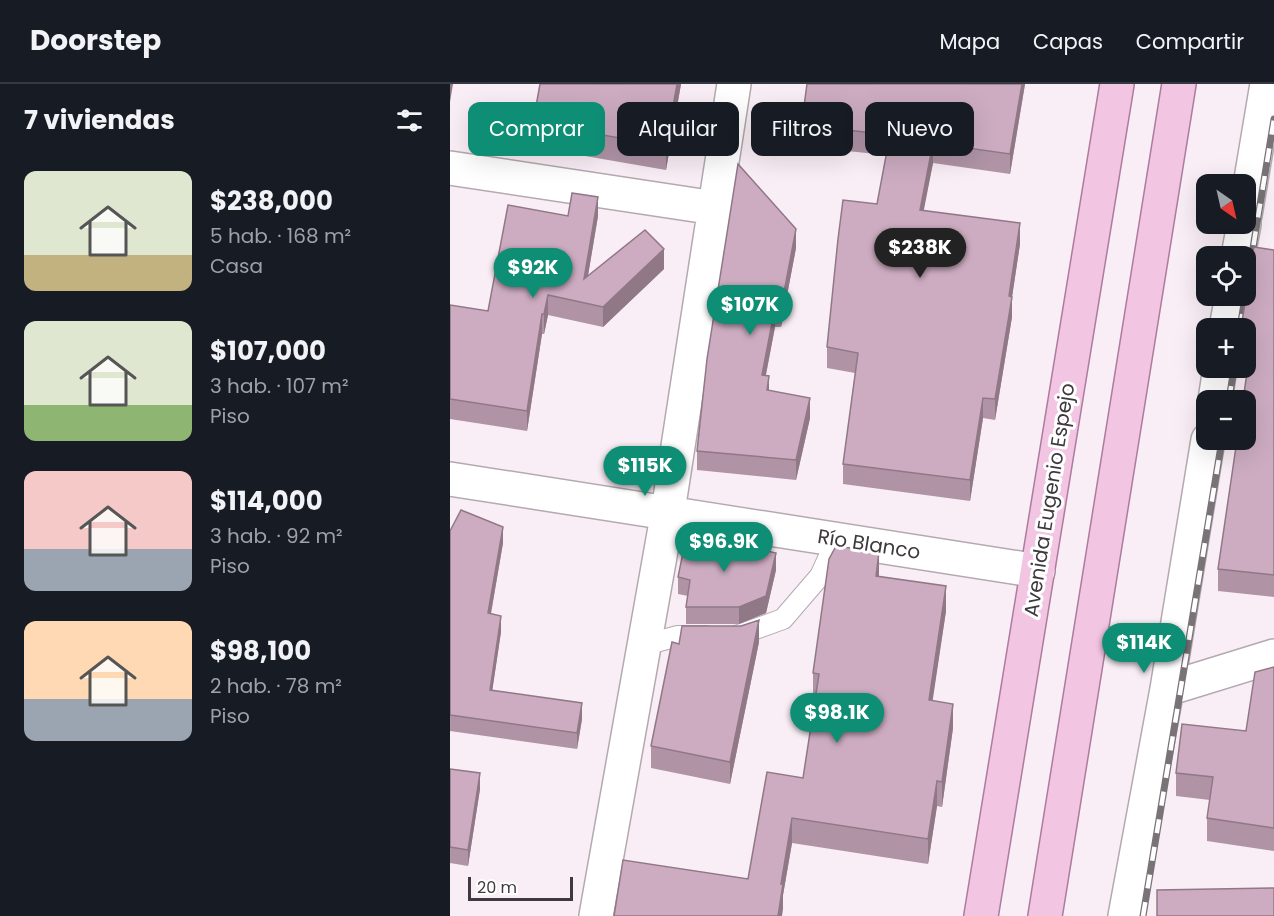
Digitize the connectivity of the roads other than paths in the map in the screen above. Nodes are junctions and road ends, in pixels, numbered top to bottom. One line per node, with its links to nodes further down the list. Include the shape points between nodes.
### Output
1 (734, 84): 7 (street)
2 (1117, 84): 12 (main road, Avenida Eugenio Espejo)
3 (1179, 84): 18 (main road)
4 (1267, 84): 6 (street)
5 (450, 168): 7 (street)
6 (1252, 174)
7 (715, 208): 10 (street)
8 (1206, 450): 15 (street)
9 (450, 479): 10 (street, Río Blanco)
10 (668, 511): 11 (street, Río Blanco); 13 (street)
11 (837, 539): 12 (street, Río Blanco); 13 (lane, via 820,576 783,619 741,636 678,636)
12 (1038, 571): 17 (main road, Avenida Eugenio Espejo)
13 (644, 645): 16 (street)
14 (1274, 656): 15 (street)
15 (1167, 689): 19 (street)
16 (596, 916)
17 (981, 916)
18 (1045, 916)
19 (1125, 916)

